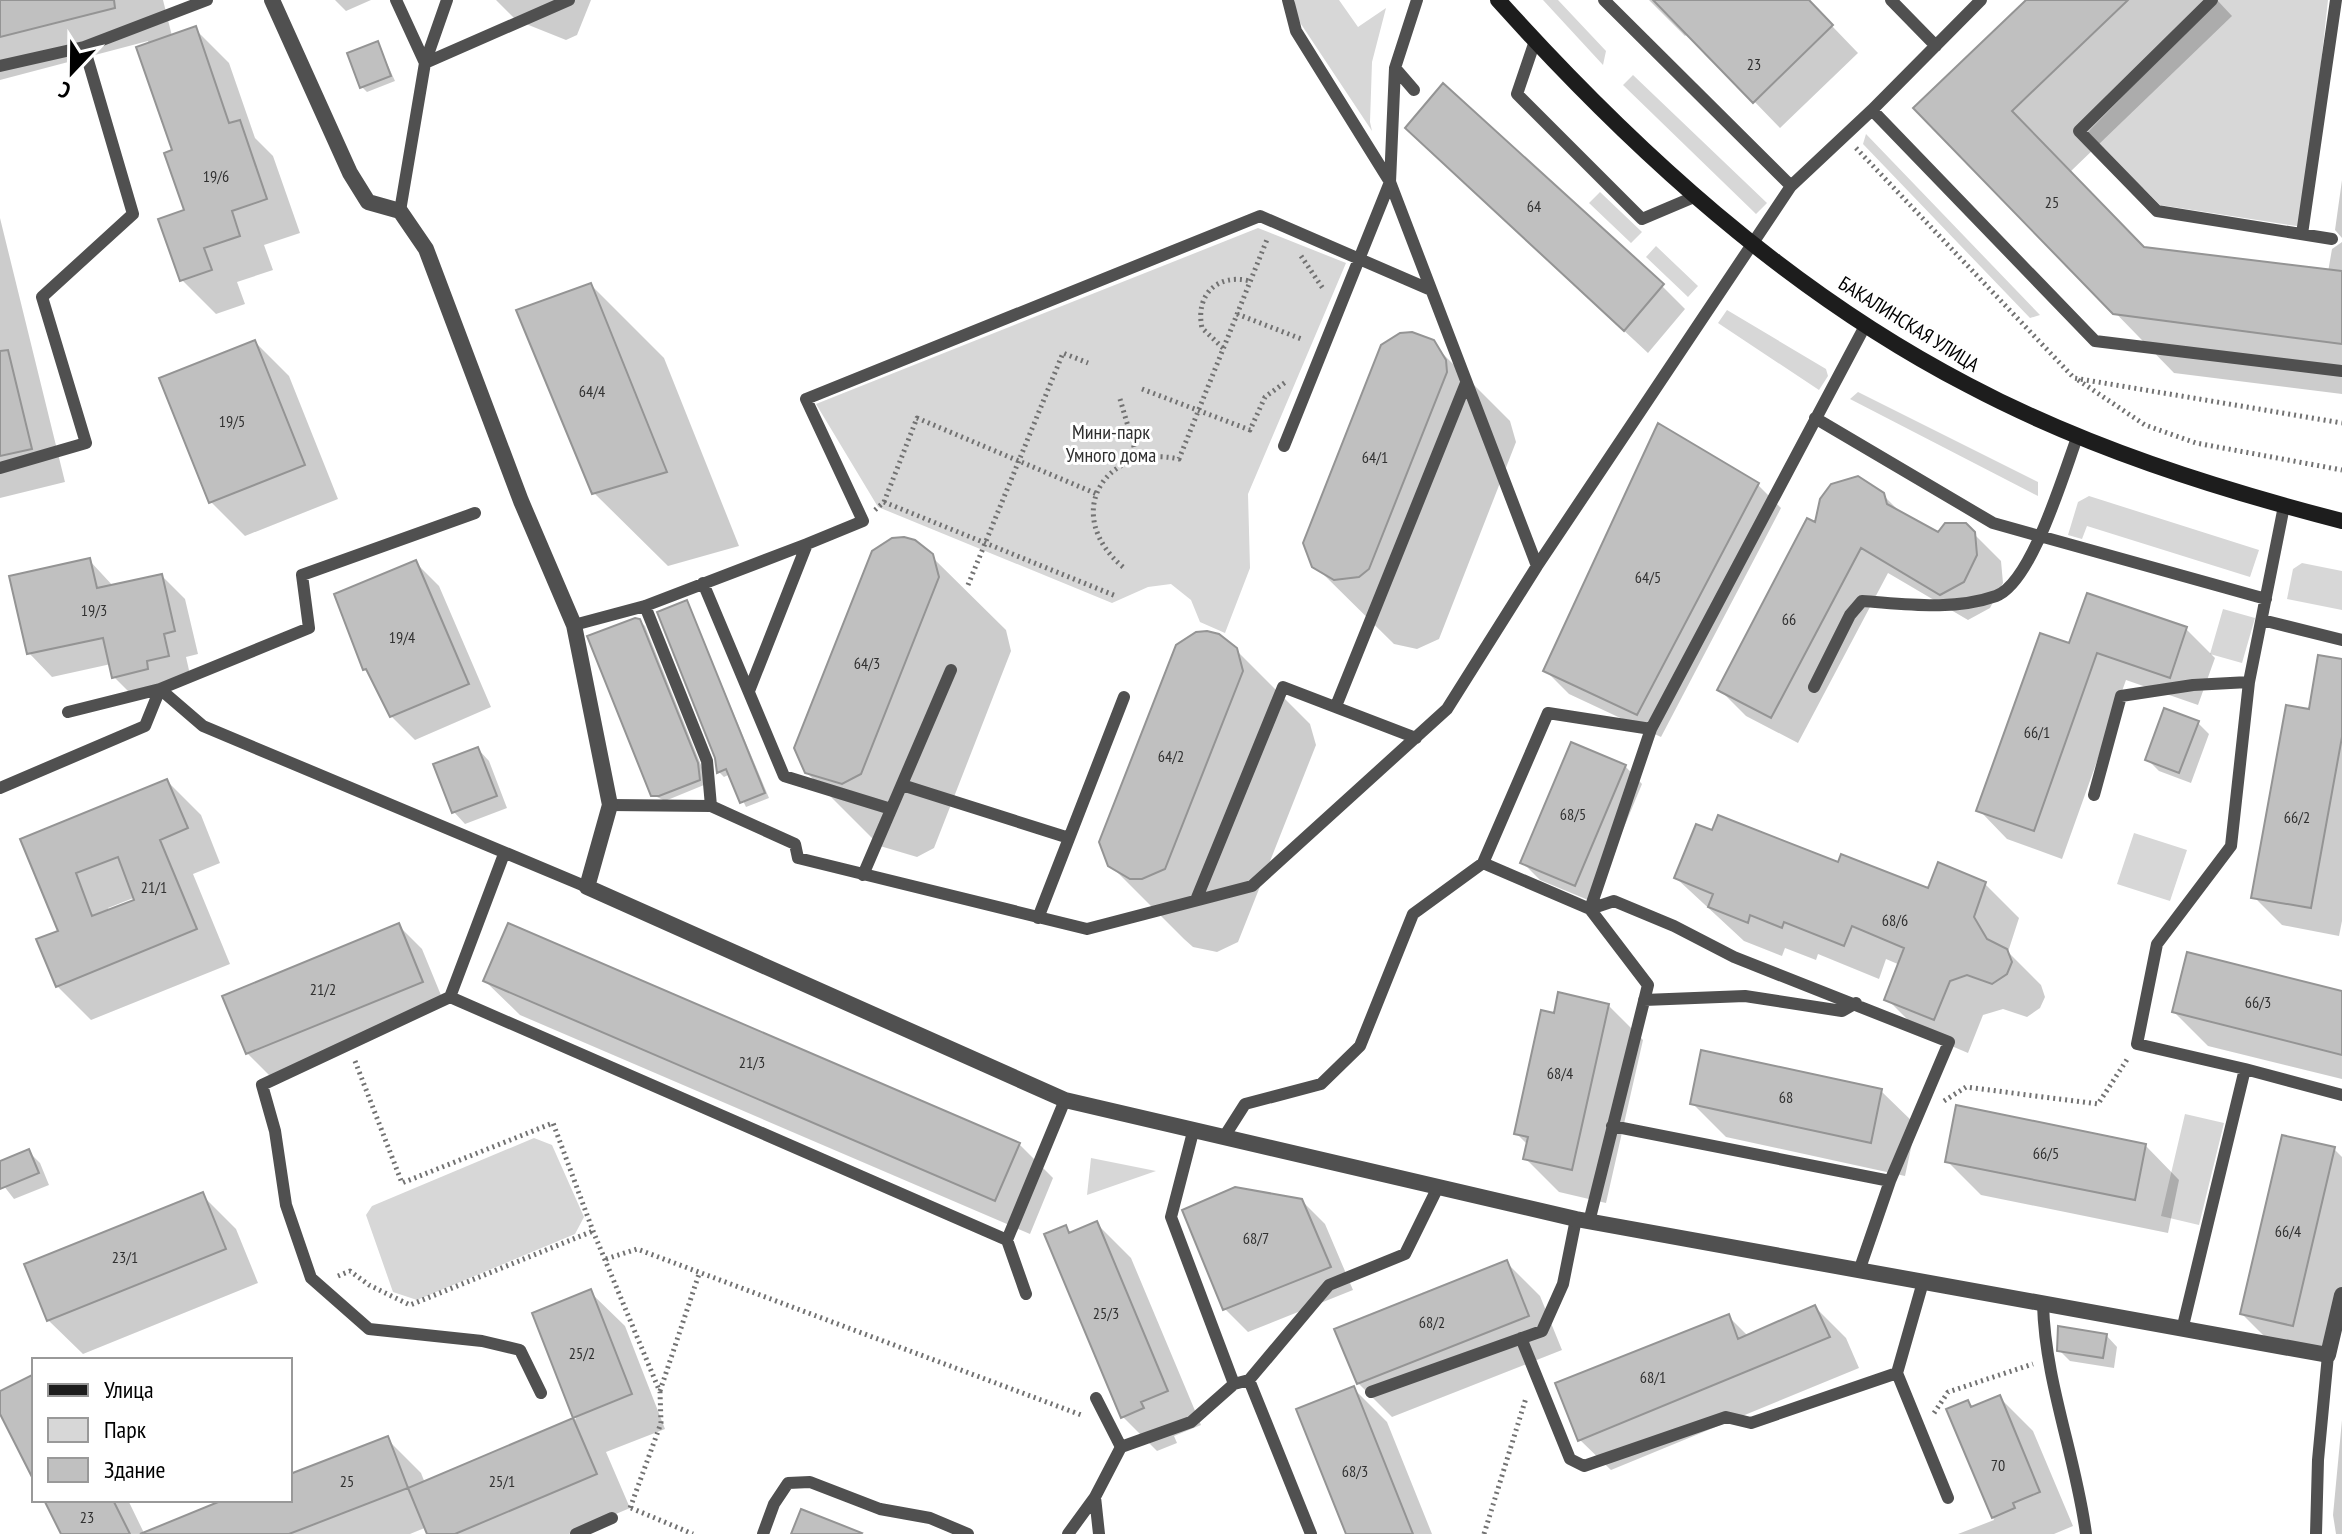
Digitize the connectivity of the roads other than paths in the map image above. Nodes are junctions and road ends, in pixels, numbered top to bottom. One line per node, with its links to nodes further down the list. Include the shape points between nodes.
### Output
1 (207, 0): 16 (lane)
2 (272, 0): 25 (street, via 356,183 368,202)
3 (396, 0): 17 (lane)
4 (447, 0): 17 (lane)
5 (569, 0): 17 (lane)
6 (1288, 0): 22 (lane, via 1296,31)
7 (1417, 0): 19 (lane)
8 (1498, 0): 14 (main road, БАКАЛИНСКАЯ УЛИЦА)
9 (1604, 0): 23 (lane)
10 (1891, 0): 15 (lane)
11 (1981, 0): 15 (lane)
12 (2212, 0): 26 (lane, via 2079,131 2157,211)
13 (2336, 0): 26 (lane)
14 (1535, 41): 24 (main road, БАКАЛИНСКАЯ УЛИЦА); 24 (lane, via 1517,94 1642,219)
15 (1936, 46): 21 (lane)
16 (84, 47): 18 (lane); 37 (lane, via 133,214 42,297 86,443)
17 (425, 63): 25 (lane)
18 (0, 66)
19 (1395, 68): 20 (lane); 22 (lane)
20 (1414, 90)
21 (1872, 110): 23 (lane); 32 (lane, via 2095,341)
22 (1390, 182): 29 (lane); 30 (lane)
23 (1791, 186): 28 (lane)
24 (1694, 197): 28 (main road, БАКАЛИНСКАЯ УЛИЦА)
25 (400, 211): 48 (street, via 426,249)
26 (2302, 234): 27 (lane)
27 (2332, 239)
28 (1753, 244): 31 (main road, БАКАЛИНСКАЯ УЛИЦА); 43 (lane)
29 (1358, 260): 30 (lane); 36 (lane); 42 (lane, via 1260,216 806,399 863,521)
30 (1431, 290): 33 (lane)
31 (1865, 326): 34 (lane); 35 (main road, БАКАЛИНСКАЯ УЛИЦА, via 1968,386)
32 (2342, 371)
33 (1466, 383): 43 (lane); 56 (lane)
34 (1815, 418): 41 (lane, via 1993,523); 58 (lane)
35 (2078, 435): 38 (main road, БАКАЛИНСКАЯ УЛИЦА, via 2175,473); 41 (lane)
36 (1284, 446)
37 (0, 468)
38 (2284, 506): 40 (main road, БАКАЛИНСКАЯ УЛИЦА); 45 (lane)
39 (475, 513): 53 (lane, via 302,575 309,628)
40 (2342, 521)
41 (2039, 538): 45 (lane); 52 (lane, via 2026,566 1999,595 1954,605 1862,601)
42 (807, 544): 44 (lane); 54 (lane)
43 (1537, 566): 59 (lane, via 1447,709)
44 (703, 583): 46 (lane); 54 (lane)
45 (2266, 599): 47 (lane)
46 (645, 606): 48 (lane); 64 (lane, via 707,761)
47 (2262, 620): 49 (lane); 51 (lane)
48 (574, 625): 63 (street)
49 (2342, 640)
50 (951, 670): 60 (lane)
51 (2249, 682): 62 (lane, via 2121,696); 77 (lane, via 2231,846 2157,944 2137,1044)
52 (1814, 687)
53 (160, 689): 57 (lane); 61 (lane, via 145,726); 67 (lane, via 203,726)
54 (749, 691): 65 (lane, via 784,776)
55 (1124, 697): 66 (lane)
56 (1336, 706): 59 (lane); 71 (lane, via 1283,687)
57 (68, 712)
58 (1651, 729): 68 (lane, via 1548,713); 72 (lane)
59 (1416, 738): 71 (lane, via 1252,886)
60 (902, 785): 65 (lane); 66 (lane)
61 (0, 788)
62 (2094, 795)
63 (610, 805): 64 (lane); 70 (street)
64 (711, 806): 69 (lane, via 795,844 798,858)
65 (891, 809): 69 (lane)
66 (1069, 838): 73 (lane)
67 (504, 854): 70 (lane); 74 (lane)
68 (1483, 863): 72 (lane); 82 (lane, via 1413,914 1360,1046 1321,1084 1245,1104)
69 (863, 875): 73 (lane)
70 (587, 887): 79 (street)
71 (1196, 900): 73 (lane, via 1087,929)
72 (1590, 909): 75 (lane, via 1648,985); 76 (lane, via 1614,901 1734,957)
73 (1038, 918)
74 (450, 997): 86 (lane); 99 (lane, via 262,1085 286,1205 311,1278 369,1329 520,1350)
75 (1644, 1000): 76 (lane, via 1745,996 1842,1011); 80 (lane)
76 (1856, 1003): 83 (lane, via 1949,1042)
77 (2245, 1069): 78 (lane); 92 (lane)
78 (2342, 1095)
79 (1065, 1100): 81 (street); 86 (lane)
80 (1612, 1126): 83 (lane); 85 (lane)
81 (1193, 1132): 82 (street); 97 (lane, via 1171,1217)
82 (1224, 1137): 84 (street)
83 (1890, 1181): 87 (lane)
84 (1437, 1189): 85 (street); 96 (lane, via 1405,1254 1329,1285)
85 (1582, 1221): 87 (street); 93 (lane, via 1542,1331)
86 (1007, 1240): 89 (lane)
87 (1859, 1271): 88 (street)
88 (1923, 1282): 91 (street); 95 (lane)
89 (1026, 1294)
90 (2342, 1295): 94 (street)
91 (2043, 1304): 92 (street); 111 (lane, via 2049,1359)
92 (2182, 1330): 94 (street)
93 (1521, 1338): 95 (lane, via 1570,1459 1584,1466 1726,1417 1751,1423); 98 (lane)
94 (2328, 1355): 112 (lane)
95 (1897, 1373): 103 (lane)
96 (1249, 1380): 97 (lane); 110 (lane)
97 (1234, 1384): 101 (lane, via 1191,1422)
98 (1371, 1392)
99 (541, 1393)
100 (1096, 1398): 101 (lane)
101 (1121, 1447): 102 (lane)
102 (1095, 1497): 108 (lane); 109 (lane)
103 (1948, 1498)
104 (612, 1518): 105 (lane)
105 (576, 1534)
106 (763, 1534): 107 (lane, via 788,1483 810,1482)
107 (968, 1534)
108 (1068, 1534)
109 (1099, 1534)
110 (1311, 1534)
111 (2086, 1534)
112 (2316, 1534)

